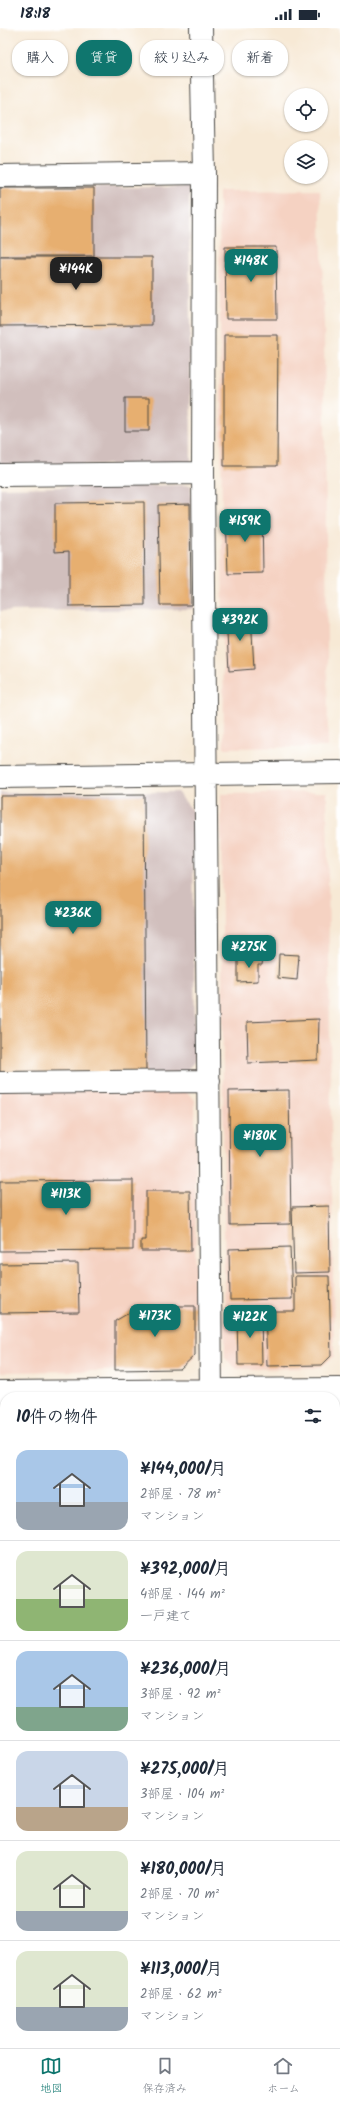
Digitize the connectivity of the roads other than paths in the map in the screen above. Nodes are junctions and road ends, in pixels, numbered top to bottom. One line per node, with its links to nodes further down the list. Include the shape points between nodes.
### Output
1 (201, 28): 2 (street)
2 (204, 173): 3 (street); 4 (street)
3 (0, 176)
4 (203, 473): 5 (street); 7 (street)
5 (0, 476)
6 (340, 772): 7 (street)
7 (206, 775): 8 (street); 9 (street)
8 (0, 777)
9 (209, 1081): 10 (street); 12 (street)
10 (0, 1083)
11 (340, 1389): 13 (street)
12 (211, 1392)
13 (263, 1392)

